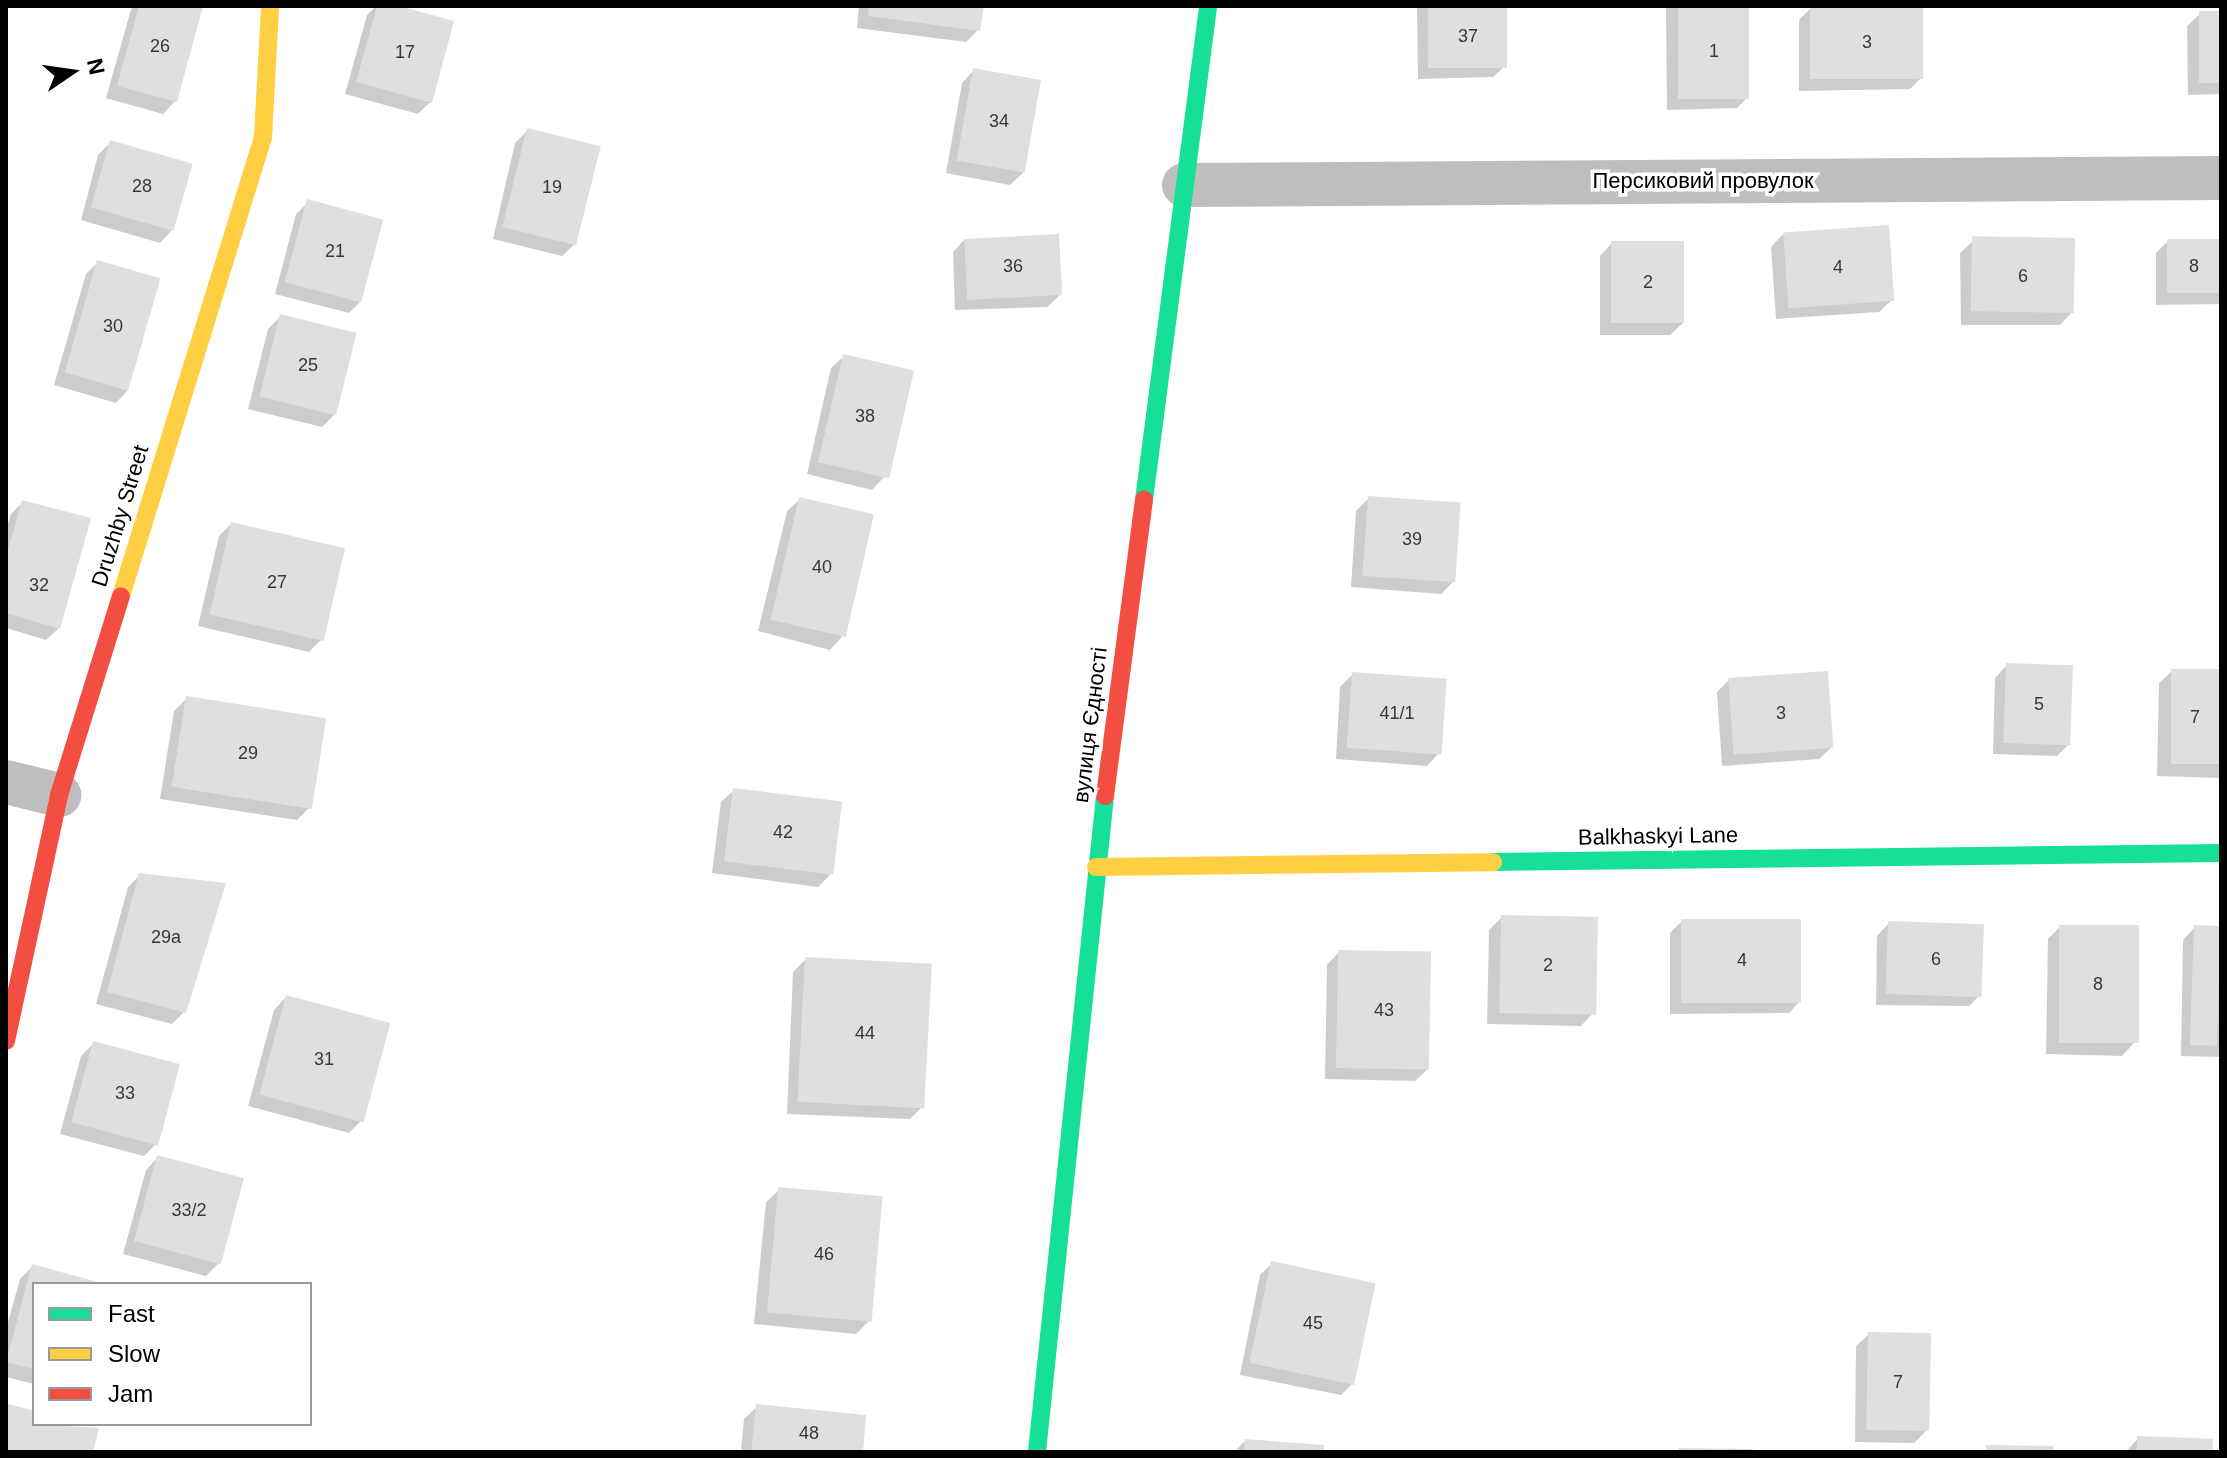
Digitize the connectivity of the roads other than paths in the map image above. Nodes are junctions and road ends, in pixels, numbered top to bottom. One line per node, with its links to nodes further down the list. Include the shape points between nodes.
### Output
1 (270, 6): 6 (street, Druzhby Street, via 263,137)
2 (1208, 6): 4 (street, вулиця Єдності)
3 (2221, 178): 4 (street, Персиковий провулок)
4 (1184, 185): 8 (street, вулиця Єдності)
5 (6, 782): 6 (street)
6 (59, 795): 9 (street, Druzhby Street)
7 (2221, 853): 8 (street, Balkhaskyi Lane)
8 (1096, 867): 10 (street, вулиця Єдності)
9 (6, 1038)
10 (1037, 1452)

